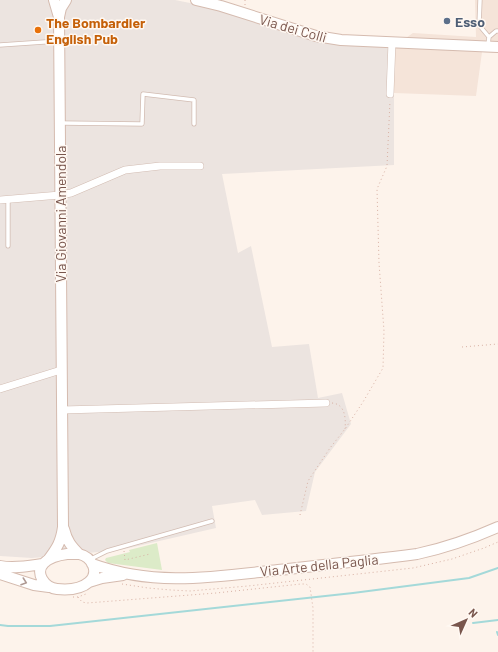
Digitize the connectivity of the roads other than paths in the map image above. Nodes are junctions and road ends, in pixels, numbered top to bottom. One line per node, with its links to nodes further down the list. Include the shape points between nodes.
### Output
1 (54, 0): 5 (street, Via Giovanni Amendola)
2 (66, 0): 5 (street, Via Giovanni Amendola)
3 (196, 0): 9 (street, Via dei Colli, via 316,36)
4 (480, 0): 8 (lane, via 479,26)
5 (58, 17): 7 (street, Via Giovanni Amendola)
6 (498, 30): 8 (lane)
7 (59, 41): 10 (lane); 13 (street, Via Giovanni Amendola)
8 (488, 41): 9 (street, Via dei Colli); 11 (street, Via dei Colli)
9 (392, 42): 12 (street)
10 (0, 45)
11 (498, 47)
12 (390, 94)
13 (59, 123): 14 (lane, via 142,124 143,94 194,100); 16 (street, Via Giovanni Amendola)
14 (194, 124)
15 (200, 166): 16 (street, via 160,166 125,170 71,193)
16 (60, 195): 17 (street); 20 (street, Via Giovanni Amendola)
17 (8, 199): 18 (street); 19 (lane)
18 (0, 200)
19 (8, 246)
20 (62, 370): 21 (street); 23 (street, Via Giovanni Amendola)
21 (0, 389)
22 (326, 404): 23 (street)
23 (62, 410): 25 (street, Via Giovanni Amendola)
24 (212, 521): 29 (lane, via 107,551)
25 (63, 527): 27 (street, Via Giovanni Amendola, via 67,539); 28 (street, Via Giovanni Amendola, via 61,539)
26 (498, 528): 32 (street, Via Arte della Paglia, via 465,541 417,554 212,577 162,578)
27 (79, 554): 28 (street, via 57,556); 29 (street, Via Arte della Paglia)
28 (45, 562): 30 (street, via 29,566); 34 (street, via 40,575)
29 (91, 562): 32 (street, Via Arte della Paglia, via 103,568); 33 (street, via 94,576)
30 (0, 566)
31 (0, 574): 34 (street, Via Arte della Paglia, one-way to 34)
32 (135, 575): 33 (street, Via Arte della Paglia)
33 (89, 582): 34 (street, Via Arte della Paglia, via 75,588)
34 (49, 587)

